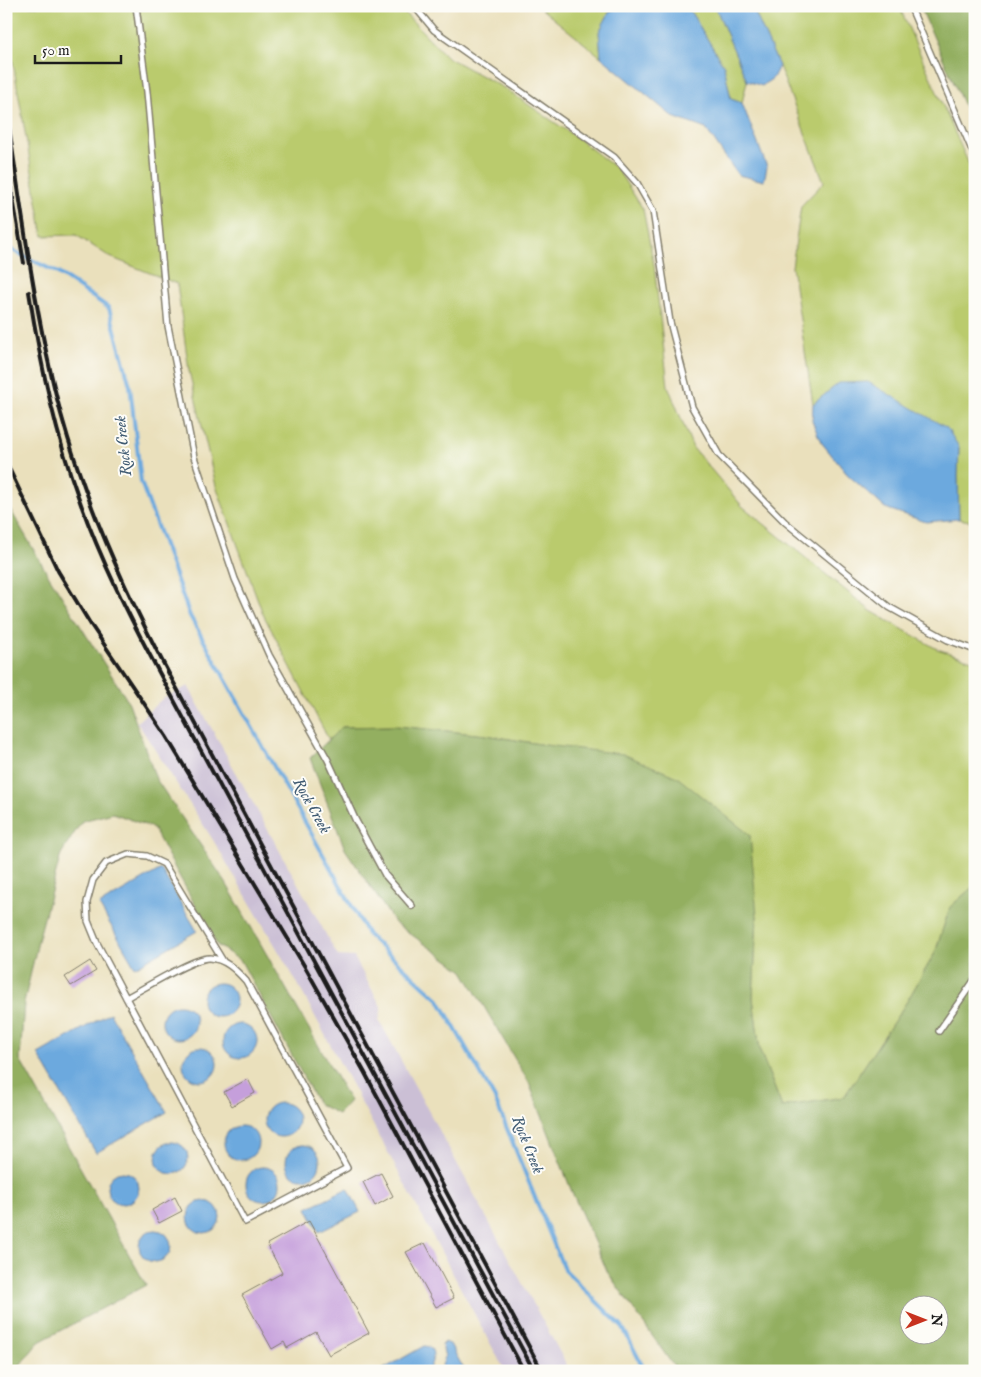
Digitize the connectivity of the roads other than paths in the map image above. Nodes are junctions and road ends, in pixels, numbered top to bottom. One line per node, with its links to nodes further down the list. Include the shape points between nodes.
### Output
1 (136, 6): 6 (lane, via 168,326 194,457 235,579 269,655 328,760 384,875)
2 (414, 6): 5 (lane, via 434,30 614,157 637,183 652,211 670,322 692,407 719,455 785,522 889,607 948,640)
3 (910, 6): 4 (lane)
4 (975, 157)
5 (975, 650)
6 (412, 906)
7 (223, 961): 9 (lane, via 203,959); 9 (lane, via 164,864 147,856 128,854 106,863 93,880 87,902 88,921); 9 (lane, via 246,981 347,1168 245,1222)
8 (975, 979): 10 (lane)
9 (126, 998)
10 (939, 1031)

